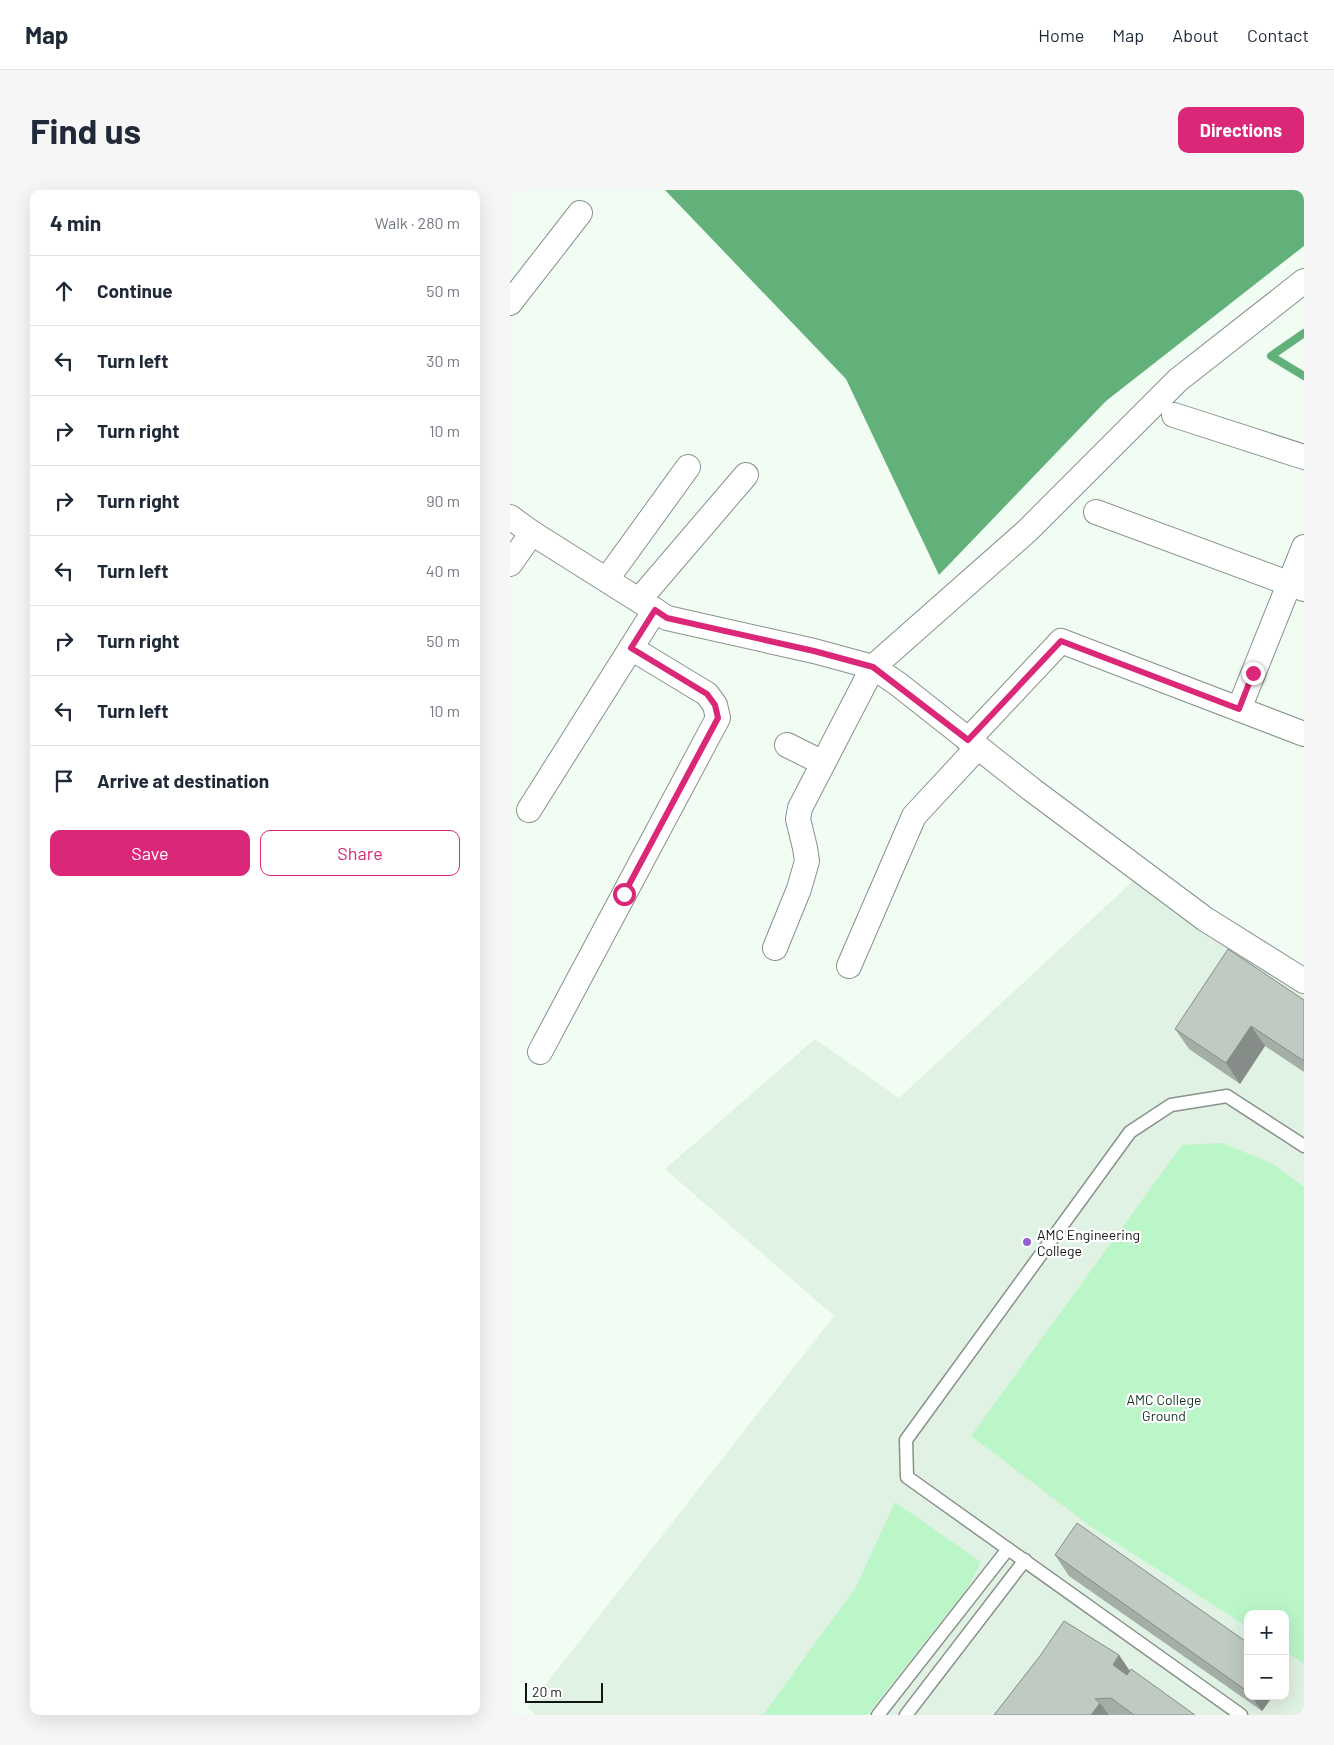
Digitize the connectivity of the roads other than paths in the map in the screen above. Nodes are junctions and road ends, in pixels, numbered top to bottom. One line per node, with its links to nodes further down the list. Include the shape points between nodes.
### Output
1 (580, 214): 3 (street)
2 (1304, 281): 17 (street, via 1178,380 1027,531)
3 (510, 303)
4 (1174, 415): 5 (street)
5 (1304, 457)
6 (688, 467): 13 (street)
7 (746, 475): 15 (street)
8 (1096, 512): 14 (street)
9 (510, 517): 10 (street)
10 (532, 533): 12 (street); 13 (street)
11 (1304, 547): 14 (street)
12 (510, 564)
13 (607, 579): 15 (street)
14 (1297, 587): 18 (street)
15 (647, 605): 16 (street); 17 (street, via 667,618)
16 (631, 648): 23 (street); 27 (street, via 707,694 715,705 718,718)
17 (873, 667): 20 (street); 22 (street)
18 (1239, 709): 19 (street); 20 (street, via 1061,641)
19 (1304, 734)
20 (973, 744): 25 (street, via 914,816); 26 (street, via 1205,919)
21 (786, 745): 22 (street)
22 (823, 763): 24 (street, via 800,808 798,819 807,861)
23 (529, 810)
24 (775, 948)
25 (849, 966)
26 (1304, 981)
27 (540, 1052)
28 (1304, 1146): 29 (lane, via 1227,1096 1171,1105 1130,1132 906,1440 907,1478)
29 (1008, 1549): 30 (lane); 31 (lane)
30 (1024, 1560): 32 (lane); 33 (lane)
31 (878, 1715)
32 (906, 1715)
33 (1241, 1715)

